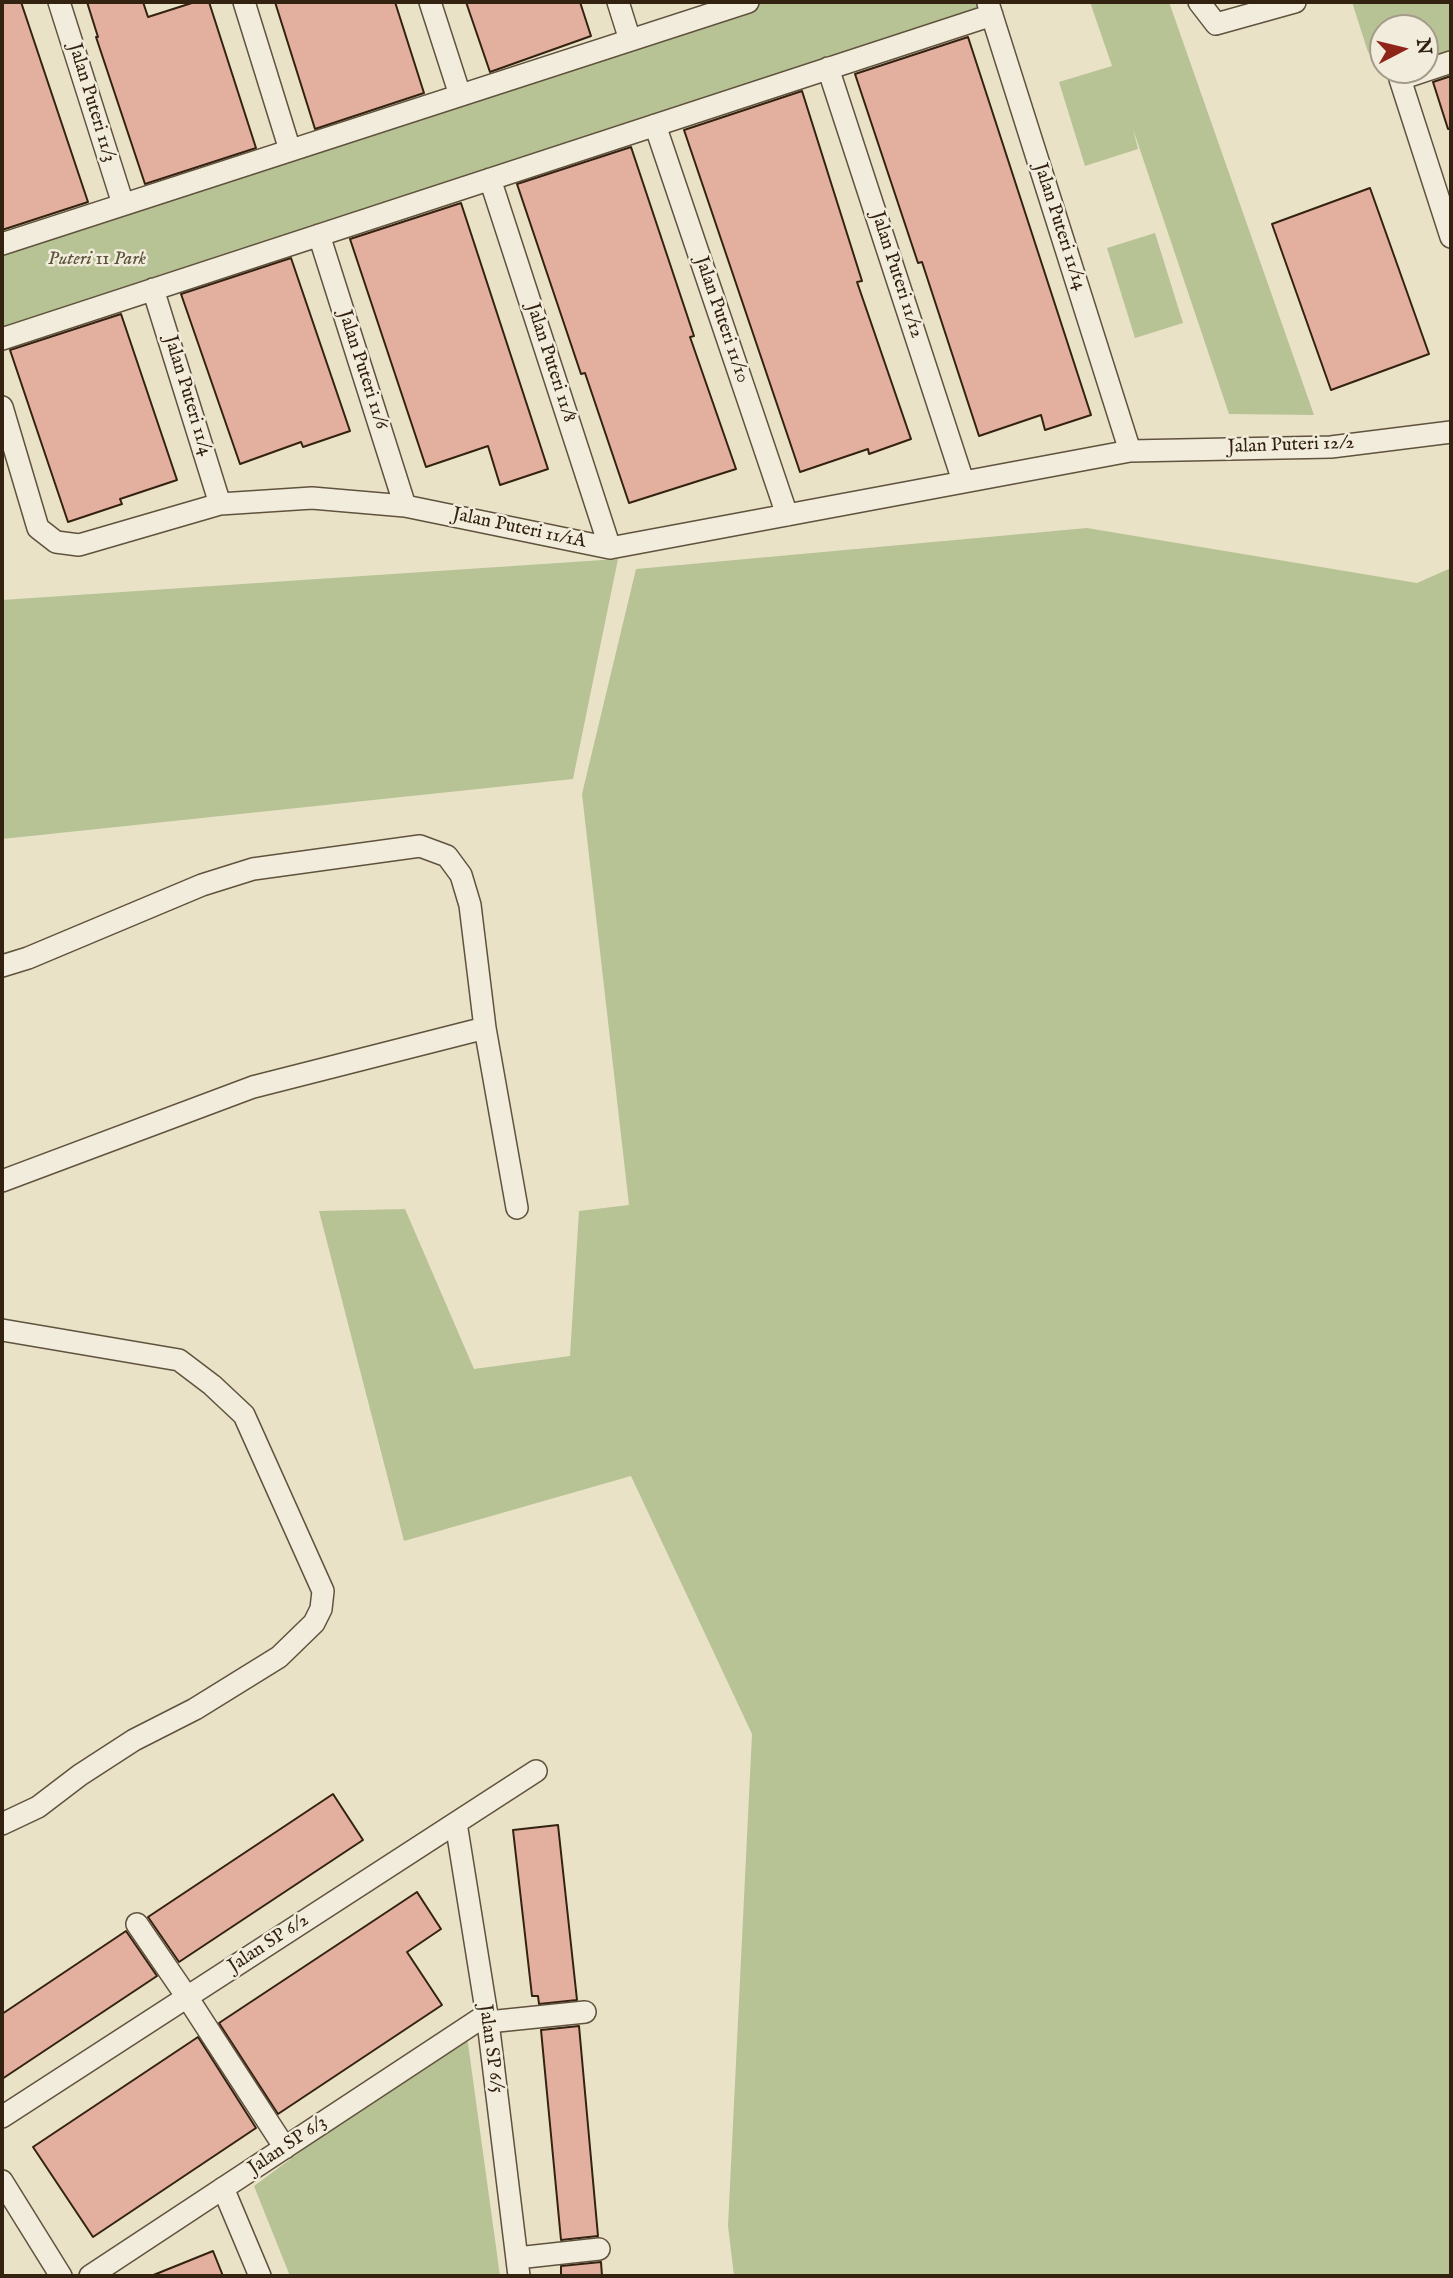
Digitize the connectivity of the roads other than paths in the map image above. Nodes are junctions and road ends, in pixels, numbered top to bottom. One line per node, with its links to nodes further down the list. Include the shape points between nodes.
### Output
1 (59, 2): 16 (street, Jalan Puteri 11/3)
2 (244, 2): 14 (street)
3 (429, 2): 12 (street)
4 (618, 2): 9 (street)
5 (748, 2): 9 (street)
6 (1296, 2): 7 (street, via 1216,24)
7 (1199, 3)
8 (990, 8): 11 (street); 24 (street, Jalan Puteri 11/14)
9 (630, 40): 12 (street)
10 (1451, 62): 18 (street, via 1399,79)
11 (828, 68): 13 (street); 25 (street, Jalan Puteri 11/12)
12 (460, 95): 14 (street)
13 (655, 125): 15 (street); 28 (street, Jalan Puteri 11/10)
14 (290, 150): 16 (street)
15 (491, 179): 17 (street); 29 (street, Jalan Puteri 11/8)
16 (123, 204): 19 (street)
17 (319, 235): 20 (street); 27 (street, Jalan Puteri 11/6)
18 (1451, 237)
19 (2, 244)
20 (153, 289): 21 (street); 26 (street, Jalan Puteri 11/4)
21 (2, 339)
22 (2, 407): 26 (street, Jalan Puteri 11/1A, via 38,528 57,542 79,545)
23 (1451, 432): 24 (street, Jalan Puteri 12/2, via 1331,447)
24 (1130, 451): 25 (street, Jalan Puteri 11/1A)
25 (963, 481): 28 (street, Jalan Puteri 11/1A)
26 (220, 504): 27 (street, Jalan Puteri 11/1A, via 312,498)
27 (405, 506): 29 (street, Jalan Puteri 11/1A)
28 (787, 515): 29 (street, Jalan Puteri 11/1A)
29 (610, 548)
30 (2, 967): 31 (street, via 202,885 253,869 420,846 447,856 461,875 470,905)
31 (485, 1028): 32 (street, via 253,1087); 33 (street)
32 (2, 1181)
33 (517, 1208)
34 (2, 1330): 37 (street, via 179,1360 212,1385 244,1415 323,1591 314,1623 279,1657 134,1740 38,1807)
35 (536, 1771): 36 (street, Jalan SP 6/2)
36 (456, 1823): 39 (street, Jalan SP 6/2); 41 (street, Jalan SP 6/5)
37 (2, 1824)
38 (137, 1924): 39 (street)
39 (187, 1997): 42 (street, Jalan SP 6/2); 43 (street)
40 (585, 2012): 41 (street)
41 (487, 2018): 43 (street, Jalan SP 6/3); 47 (street, Jalan SP 6/5)
42 (2, 2117)
43 (285, 2148): 45 (street, Jalan SP 6/3)
44 (2, 2181): 48 (street)
45 (223, 2188): 49 (street, Jalan SP 6/3); 50 (street)
46 (599, 2249): 47 (street)
47 (518, 2267)
48 (61, 2276)
49 (90, 2276)
50 (260, 2276)

